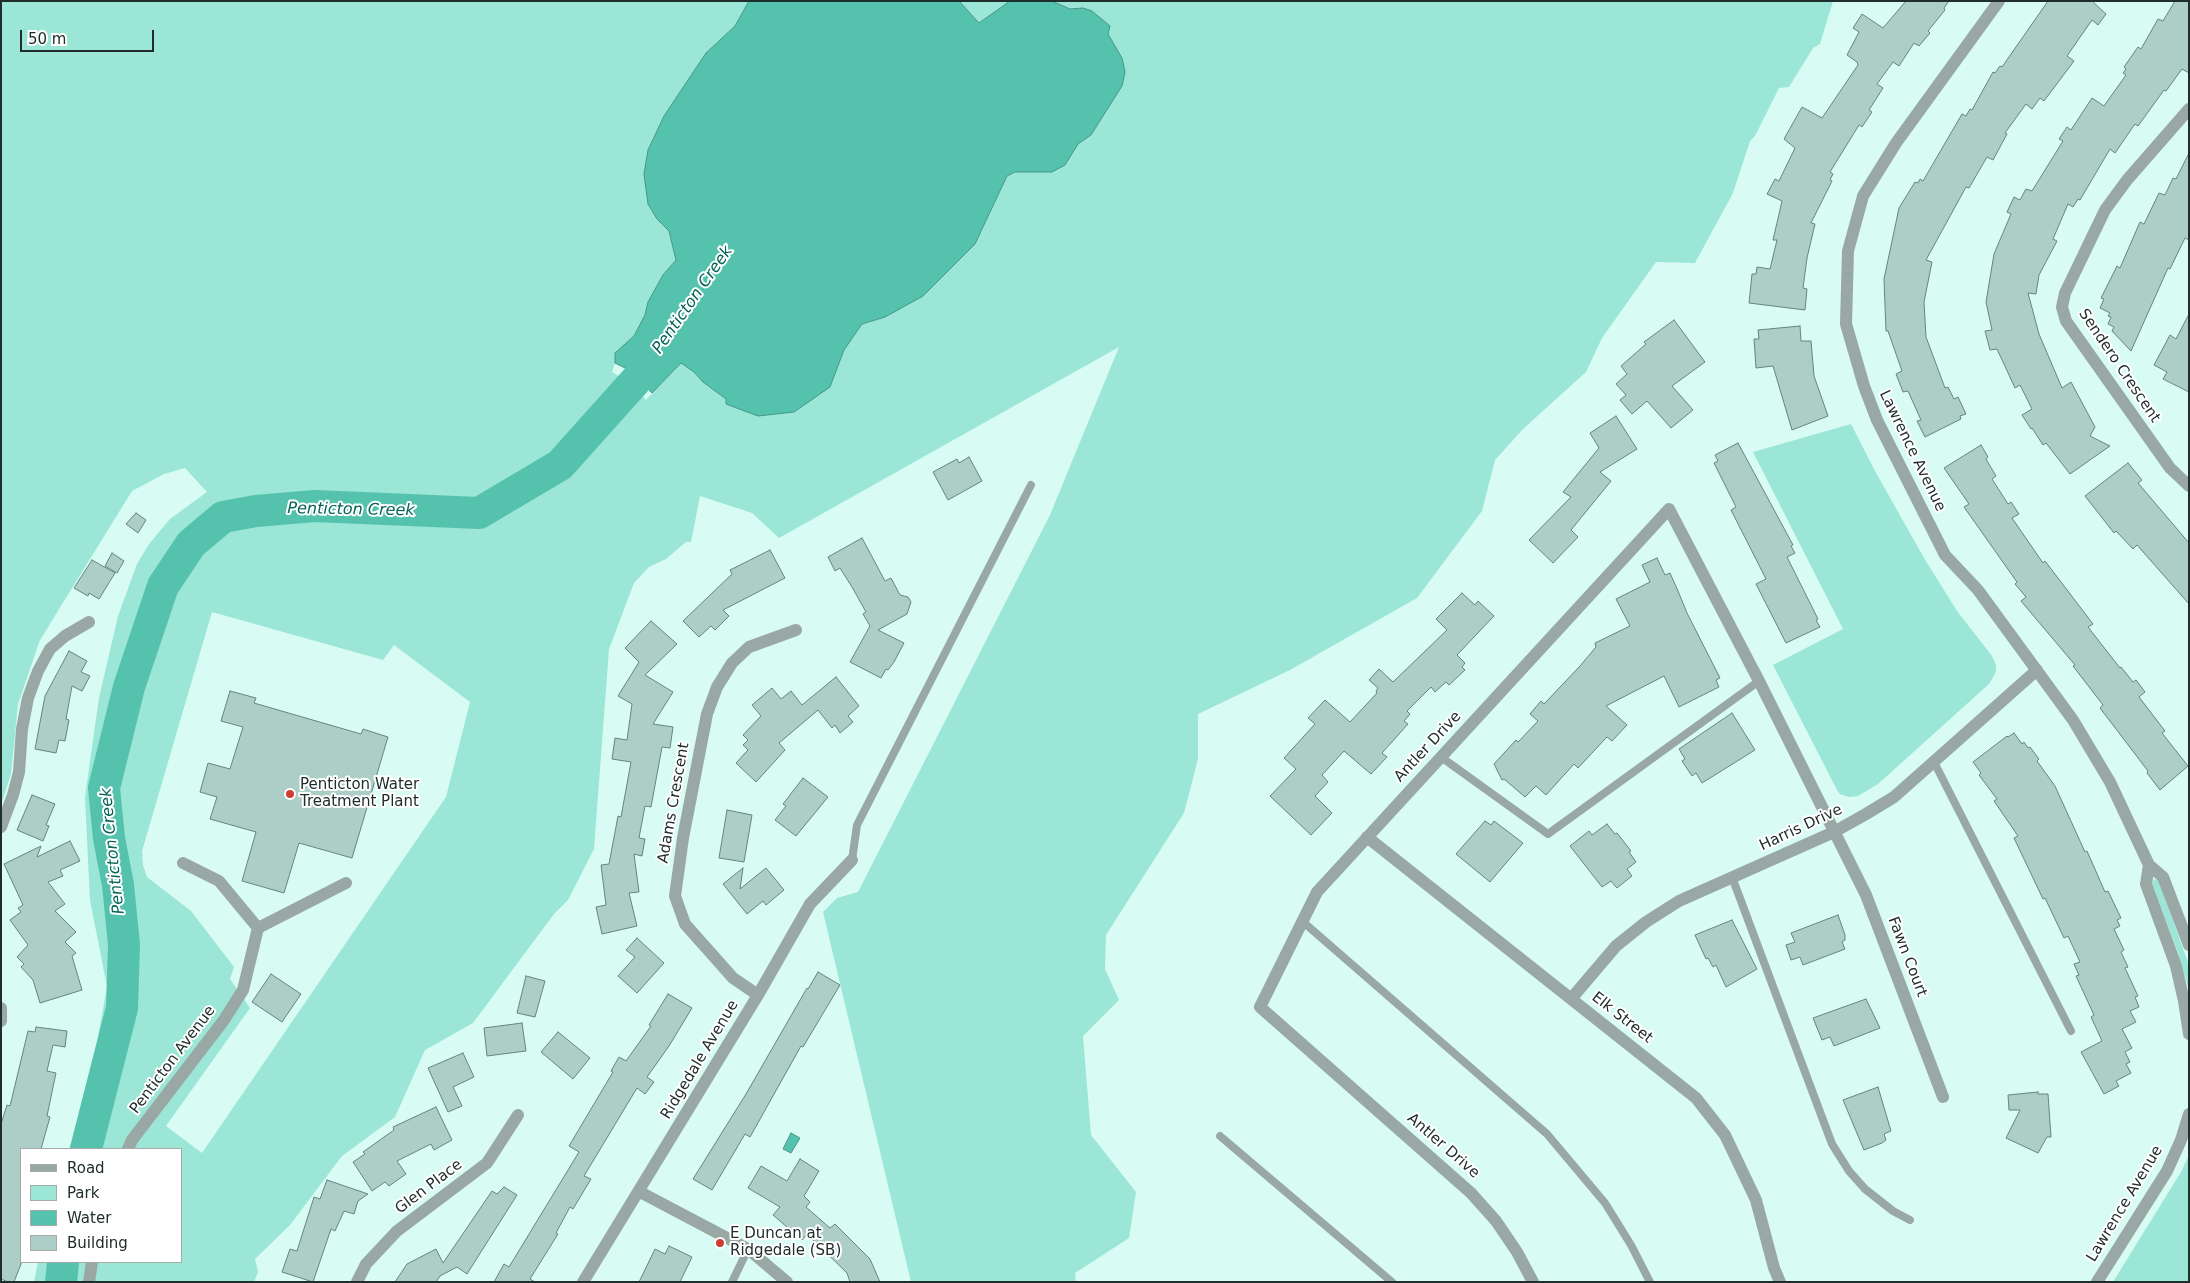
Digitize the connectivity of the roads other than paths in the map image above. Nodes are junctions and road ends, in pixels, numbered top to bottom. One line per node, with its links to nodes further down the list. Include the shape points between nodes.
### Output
1 (1999, 1): 7 (street, Lawrence Avenue, via 1896,143 1863,196 1848,251 1846,324 1877,420 1945,555 1978,590)
2 (2189, 109): 4 (street, Sendero Crescent, via 2127,180 2106,210 2065,293 2062,307 2066,321 2082,344 2170,468)
3 (1031, 485): 14 (lane, via 857,825)
4 (2189, 486)
5 (89, 622): 11 (street, via 50,649 38,671 22,729 19,772)
6 (796, 630): 22 (street, Adams Crescent, via 749,647 732,663 717,687 707,714 675,896 685,924 733,978)
7 (2037, 670): 10 (street, Harris Drive); 16 (street, Lawrence Avenue, via 2073,720 2110,782)
8 (1759, 681): 9 (lane, via 1548,834); 9 (street, Antler Drive, via 1670,509); 12 (street, Antler Drive)
9 (1441, 757): 13 (street, Antler Drive)
10 (1934, 762): 12 (street, Harris Drive, via 1894,797); 26 (lane)
11 (1, 827)
12 (1834, 832): 17 (street, Harris Drive); 28 (street, Fawn Court, via 1866,895)
13 (1367, 837): 19 (street, Antler Drive, via 1317,892); 23 (street, Elk Street)
14 (852, 860): 22 (street, Ridgedale Avenue, via 810,904)
15 (184, 864): 20 (street, via 219,881)
16 (2148, 866): 21 (street, Lawrence Avenue, via 2163,877); 27 (street, Lawrence Avenue, via 2146,884 2176,966)
17 (1732, 877): 23 (street, Harris Drive, via 1678,901 1646,922 1616,946); 34 (lane, via 1832,1144 1865,1189)
18 (346, 883): 20 (street)
19 (1302, 921): 43 (street, Antler Drive, via 1260,1007 1471,1193 1496,1221); 44 (lane, via 1547,1134 1605,1203)
20 (258, 928): 32 (street, Penticton Avenue, via 243,990)
21 (2189, 945)
22 (758, 995): 33 (street, Ridgedale Avenue)
23 (1571, 999): 45 (street, Elk Street, via 1696,1098 1725,1135 1756,1200)
24 (1, 1008): 25 (street)
25 (1, 1021)
26 (2071, 1031)
27 (2189, 1034)
28 (1943, 1097)
29 (2189, 1114): 46 (street, Lawrence Avenue, via 2167,1171)
30 (518, 1116): 38 (street, Glen Place, via 487,1163 386,1241 366,1264)
31 (1220, 1136): 42 (lane)
32 (128, 1148)
33 (640, 1192): 35 (street); 39 (street, Ridgedale Avenue)
34 (1910, 1220)
35 (748, 1249): 40 (lane); 41 (street)
36 (92, 1263): 37 (street)
37 (89, 1282)
38 (357, 1282)
39 (584, 1282)
40 (732, 1282)
41 (787, 1282)
42 (1392, 1282)
43 (1532, 1282)
44 (1650, 1282)
45 (1780, 1282)
46 (2097, 1282)

